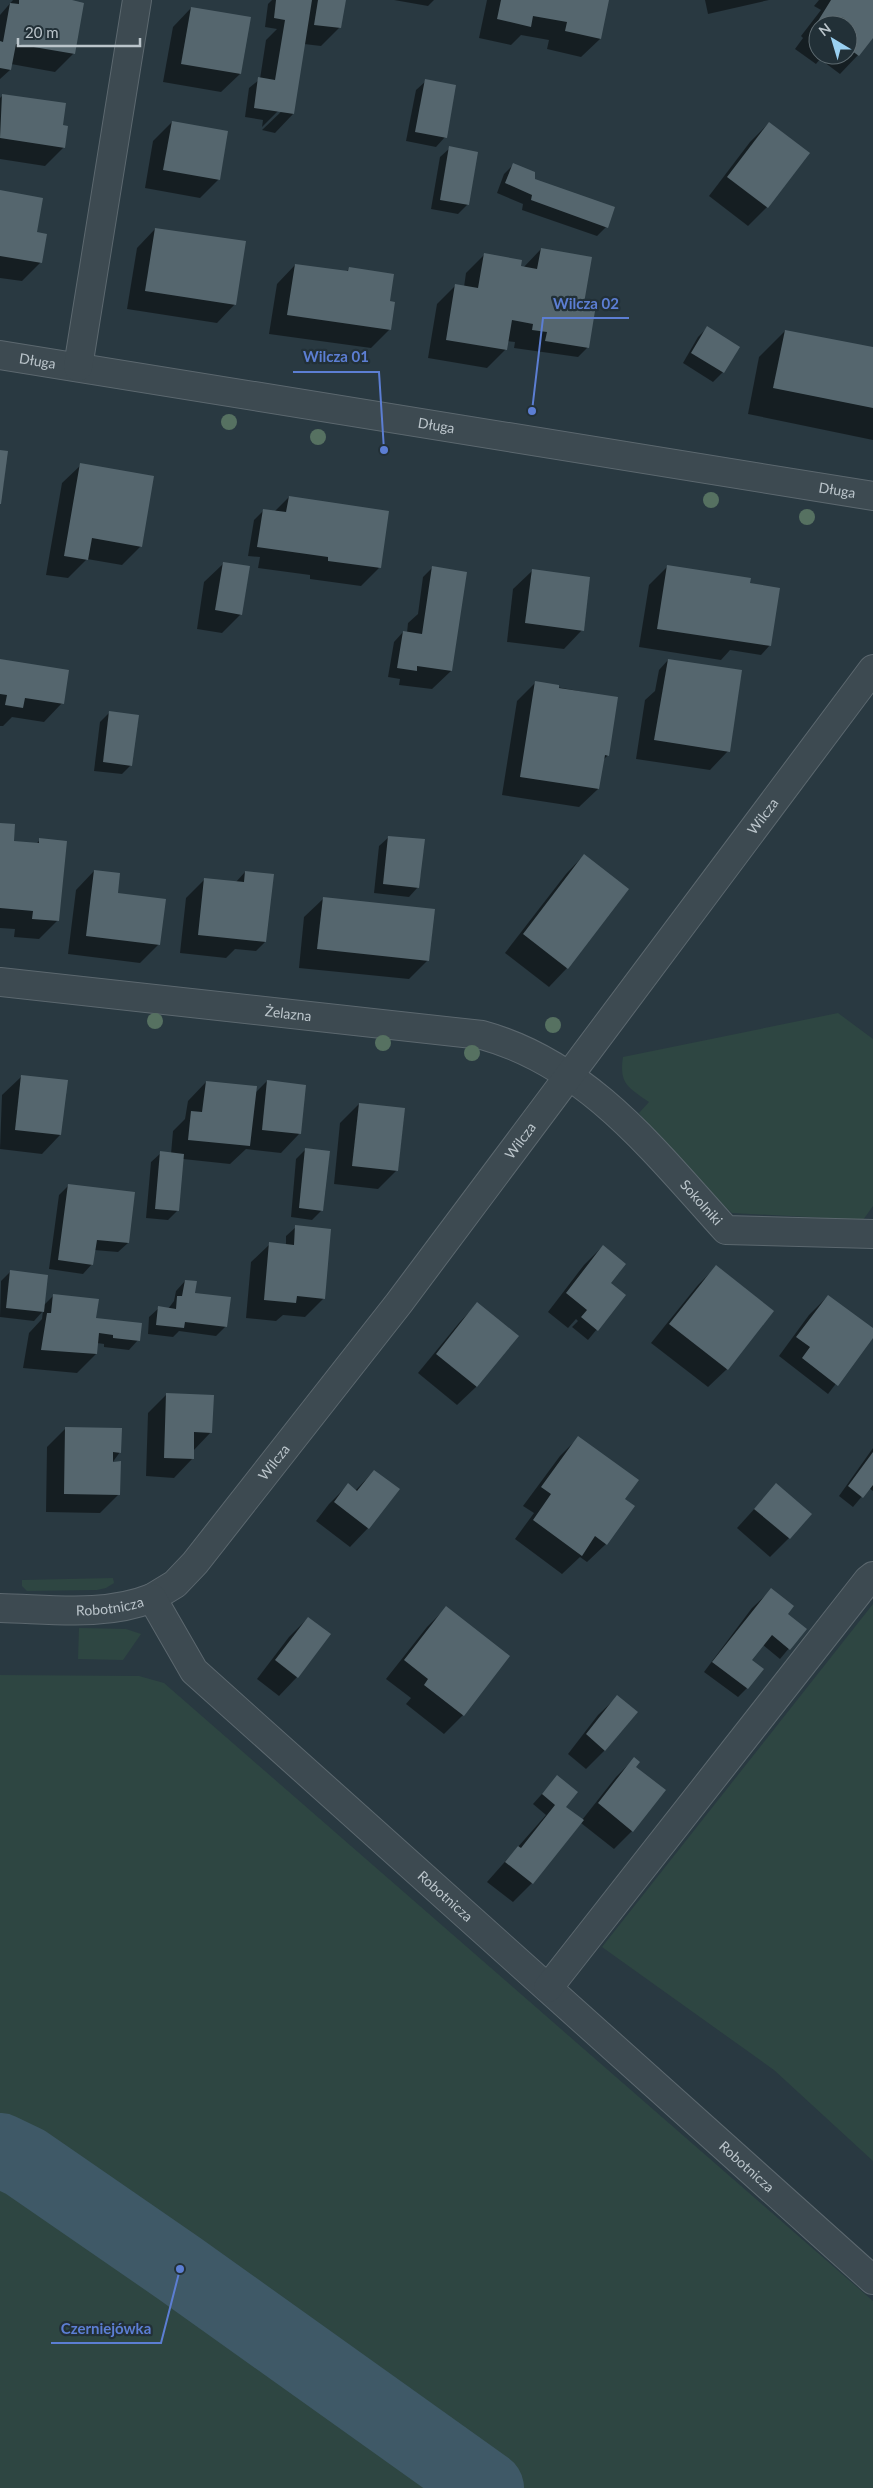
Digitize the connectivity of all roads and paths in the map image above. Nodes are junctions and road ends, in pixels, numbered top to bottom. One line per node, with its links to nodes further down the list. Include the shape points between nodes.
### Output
1 (137, 0): 3 (street)
2 (0, 355): 3 (street, Długa)
3 (78, 367): 4 (street, Długa)
4 (873, 496)
5 (873, 669): 7 (street, Wilcza)
6 (0, 982): 7 (street, Żelazna, via 482,1035 505,1041)
7 (569, 1074): 8 (street, Sokolniki, via 628,1122 726,1230); 10 (street, Wilcza, via 399,1303 195,1563 175,1584)
8 (873, 1234)
9 (873, 1576): 12 (street)
10 (152, 1598): 11 (street, Robotnicza, via 111,1609); 12 (street, Robotnicza, via 194,1671)
11 (0, 1608)
12 (548, 1988): 13 (street, Robotnicza)
13 (873, 2280)

